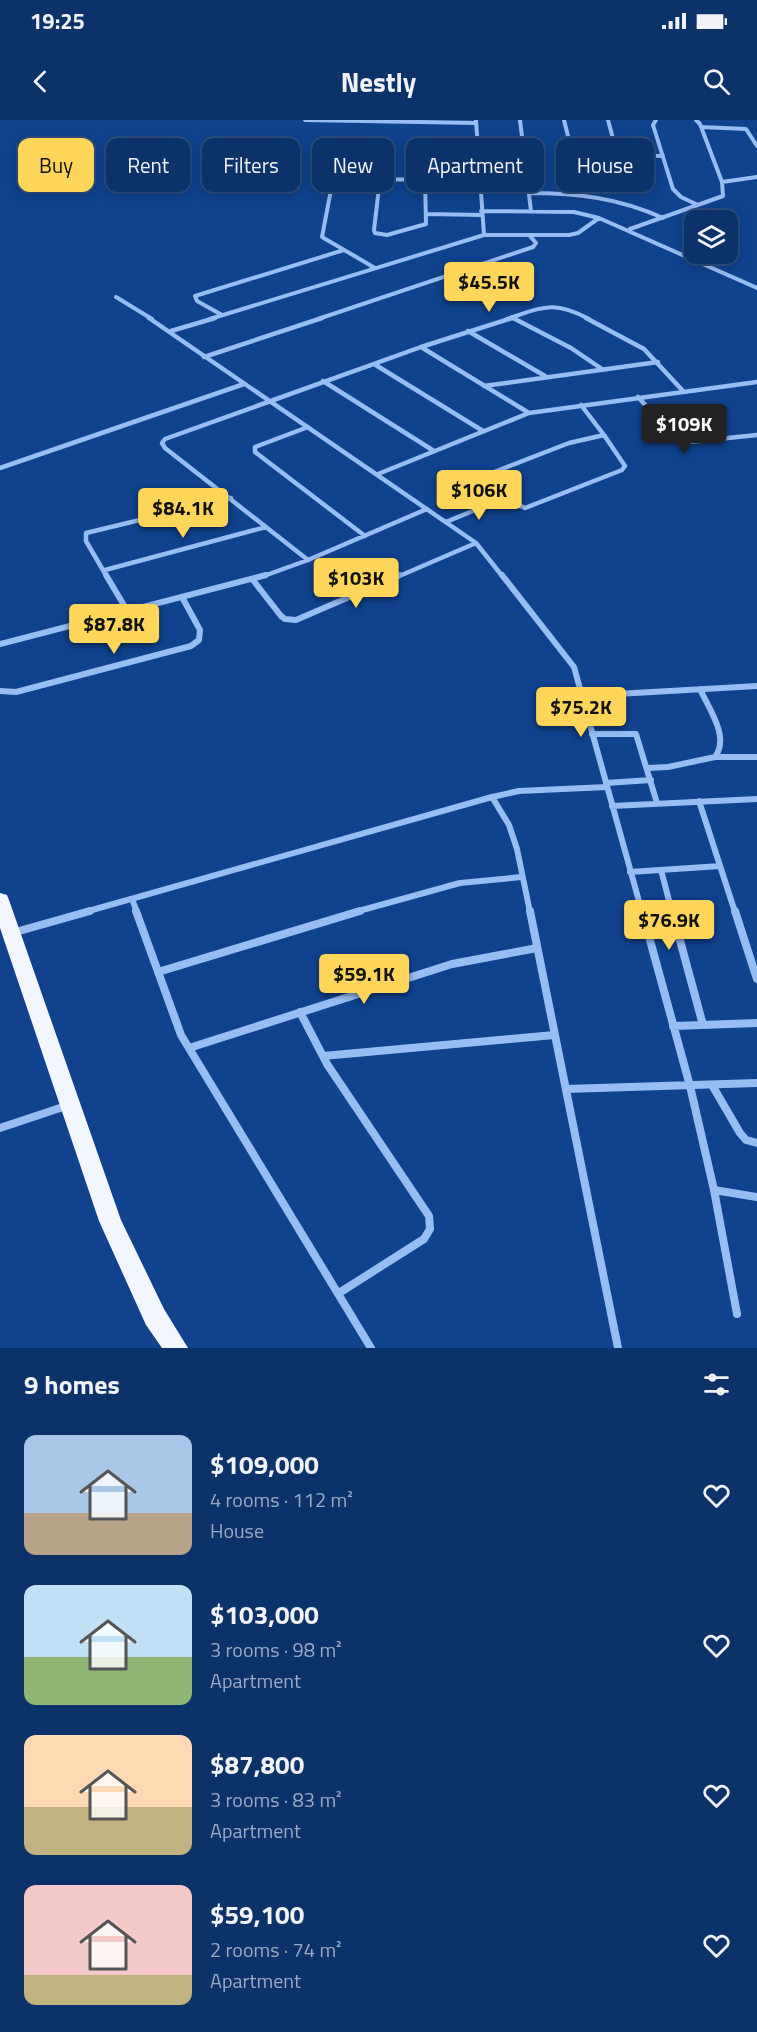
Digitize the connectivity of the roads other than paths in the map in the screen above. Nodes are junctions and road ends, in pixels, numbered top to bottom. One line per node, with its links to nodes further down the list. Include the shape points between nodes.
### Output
1 (305, 120): 2 (street)
2 (318, 120): 8 (street)
3 (520, 120): 13 (street)
4 (564, 120): 14 (street)
5 (608, 120): 15 (street)
6 (656, 120): 18 (street, via 653,125)
7 (696, 120): 11 (street)
8 (368, 121): 9 (street)
9 (421, 121): 10 (street)
10 (476, 121): 12 (street)
11 (701, 127): 16 (street, via 746,129); 20 (street)
12 (477, 138)
13 (522, 138)
14 (568, 138)
15 (613, 138)
16 (757, 146)
17 (654, 156): 18 (street)
18 (663, 156): 27 (street, via 676,194)
19 (757, 177): 20 (street)
20 (722, 182): 27 (street, via 725,194)
21 (329, 192): 36 (street, via 322,237)
22 (379, 192): 30 (street, via 375,233 387,236 422,225 428,221)
23 (425, 192): 30 (street)
24 (480, 192): 29 (street)
25 (529, 193): 26 (street); 28 (street)
26 (582, 193): 32 (street, via 631,202)
27 (699, 205): 32 (street)
28 (531, 211): 29 (street); 31 (street, via 574,212)
29 (481, 213): 30 (street); 34 (street)
30 (426, 214)
31 (600, 218): 33 (street); 35 (street, via 578,233)
32 (663, 218): 33 (street)
33 (629, 230): 38 (street)
34 (484, 235): 35 (street); 37 (street)
35 (530, 236): 45 (street, via 536,243 533,247)
36 (344, 250): 37 (street); 40 (street, via 195,296)
37 (375, 268): 40 (street)
38 (757, 288)
39 (116, 297): 42 (street)
40 (222, 315): 42 (street)
41 (512, 317): 43 (street); 46 (street, via 547,306 569,308 644,349); 48 (street, via 572,348)
42 (171, 331): 45 (street)
43 (468, 331): 44 (street); 49 (street)
44 (421, 347): 47 (street); 53 (street)
45 (204, 357): 52 (street)
46 (658, 362): 48 (street); 54 (street)
47 (374, 364): 50 (street); 60 (street)
48 (602, 369): 49 (street)
49 (546, 376): 53 (street)
50 (323, 381): 56 (street); 63 (street)
51 (757, 382): 54 (street)
52 (243, 384): 56 (street); 64 (street)
53 (484, 386): 58 (street)
54 (683, 391): 55 (street)
55 (638, 397): 57 (street); 62 (street, via 680,443)
56 (271, 401): 59 (street); 66 (street, via 171,436 162,443)
57 (580, 405): 58 (street); 61 (street)
58 (529, 413): 60 (street)
59 (308, 428): 65 (street); 71 (street, via 255,447 255,452)
60 (483, 431): 63 (street)
61 (604, 435): 67 (street, via 562,445 480,479); 67 (street, via 625,466 622,470 528,507 519,507)
62 (757, 435)
63 (434, 451): 65 (street)
64 (0, 468)
65 (378, 474): 68 (street)
66 (231, 498): 70 (street); 74 (street, via 86,533 86,541)
67 (504, 498): 69 (street)
68 (427, 509): 69 (street); 71 (street)
69 (446, 522): 72 (street)
70 (266, 526): 73 (street); 74 (street)
71 (364, 536): 73 (street)
72 (476, 543): 75 (street, via 296,620 281,616); 82 (street, via 574,667)
73 (308, 560): 75 (street)
74 (105, 570): 77 (street)
75 (253, 580): 76 (street)
76 (182, 597): 77 (street); 81 (street, via 200,630 199,640 191,646 16,692)
77 (128, 612): 78 (street)
78 (0, 644)
79 (757, 686): 80 (street)
80 (700, 689): 82 (street); 84 (street, via 722,738)
81 (0, 691)
82 (582, 696): 83 (street)
83 (592, 734): 86 (street, via 636,734); 88 (street)
84 (715, 757): 85 (street); 86 (street)
85 (757, 757)
86 (648, 768): 87 (street)
87 (651, 780): 88 (street); 92 (street)
88 (606, 785): 89 (street, via 519,791); 93 (street)
89 (492, 797): 97 (street, via 508,825); 98 (street)
90 (757, 799): 91 (street)
91 (699, 801): 92 (street); 94 (street)
92 (657, 803): 93 (street)
93 (612, 806): 96 (street)
94 (720, 866): 95 (street); 103 (street)
95 (662, 870): 96 (street); 106 (street)
96 (630, 872): 107 (street)
97 (522, 877): 101 (street); 102 (street, via 429,890)
98 (132, 899): 100 (street); 102 (street)
99 (0, 900): 100 (highway)
100 (12, 934): 115 (highway)
101 (537, 948): 104 (street, via 452,964); 108 (street)
102 (158, 972): 109 (street)
103 (757, 979)
104 (300, 1012): 109 (street); 110 (street)
105 (757, 1023): 106 (street)
106 (703, 1025): 107 (street)
107 (673, 1026): 113 (street)
108 (554, 1035): 110 (street); 114 (street)
109 (189, 1048): 120 (street)
110 (323, 1056): 120 (street, via 429,1216 424,1239)
111 (757, 1083): 112 (street)
112 (712, 1085): 113 (street); 117 (street, via 740,1134)
113 (690, 1086): 114 (street); 118 (street)
114 (566, 1089): 124 (street)
115 (70, 1105): 116 (street); 122 (highway, via 110,1221 155,1317)
116 (0, 1128)
117 (757, 1143)
118 (714, 1190): 119 (street); 121 (street)
119 (757, 1197)
120 (339, 1293): 123 (street)
121 (737, 1314)
122 (176, 1348)
123 (371, 1348)
124 (618, 1348)

